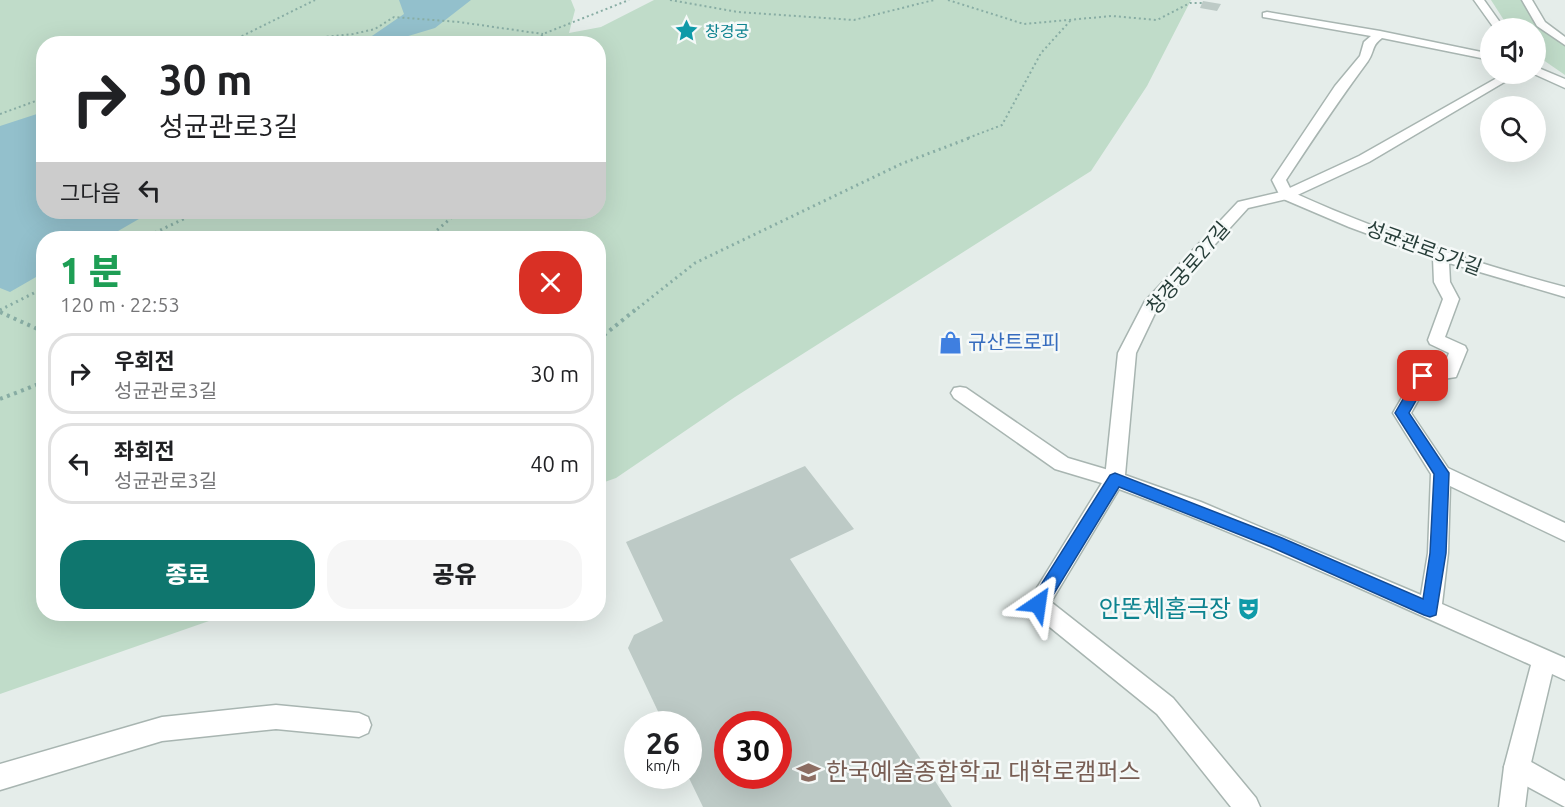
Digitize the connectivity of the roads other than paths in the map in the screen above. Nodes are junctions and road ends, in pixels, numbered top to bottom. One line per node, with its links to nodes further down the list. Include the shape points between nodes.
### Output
1 (1479, 0): 4 (street)
2 (1527, 0): 6 (street, via 1541,24)
3 (1267, 15): 5 (street)
4 (1492, 18)
5 (1380, 34): 7 (street); 11 (street, via 1369,42 1365,57 1279,180)
6 (1565, 42)
7 (1480, 55)
8 (1546, 75): 10 (street)
9 (1495, 84): 11 (street, 창경궁로27길, via 1364,159)
10 (1565, 84)
11 (1286, 195): 12 (street, 성균관로5가길); 16 (street, 창경궁로27길, via 1243,205 1151,305 1127,353)
12 (1441, 256): 13 (street, 성균관로5가길); 15 (street, via 1442,282 1451,298 1436,340 1459,350 1450,373 1423,376 1402,413)
13 (1565, 292)
14 (960, 393): 16 (street, via 1062,464)
15 (1441, 473): 17 (street); 18 (street, via 1438,553)
16 (1115, 479): 18 (street, via 1287,547); 24 (street, 창경궁로27길, via 1038,604 1165,706)
17 (1565, 532)
18 (1430, 610): 19 (street)
19 (1554, 664): 21 (street)
20 (359, 725): 22 (street, via 276,717 162,729)
21 (1517, 767): 23 (street); 25 (street)
22 (0, 777)
23 (1565, 795)
24 (1247, 807)
25 (1512, 807)

